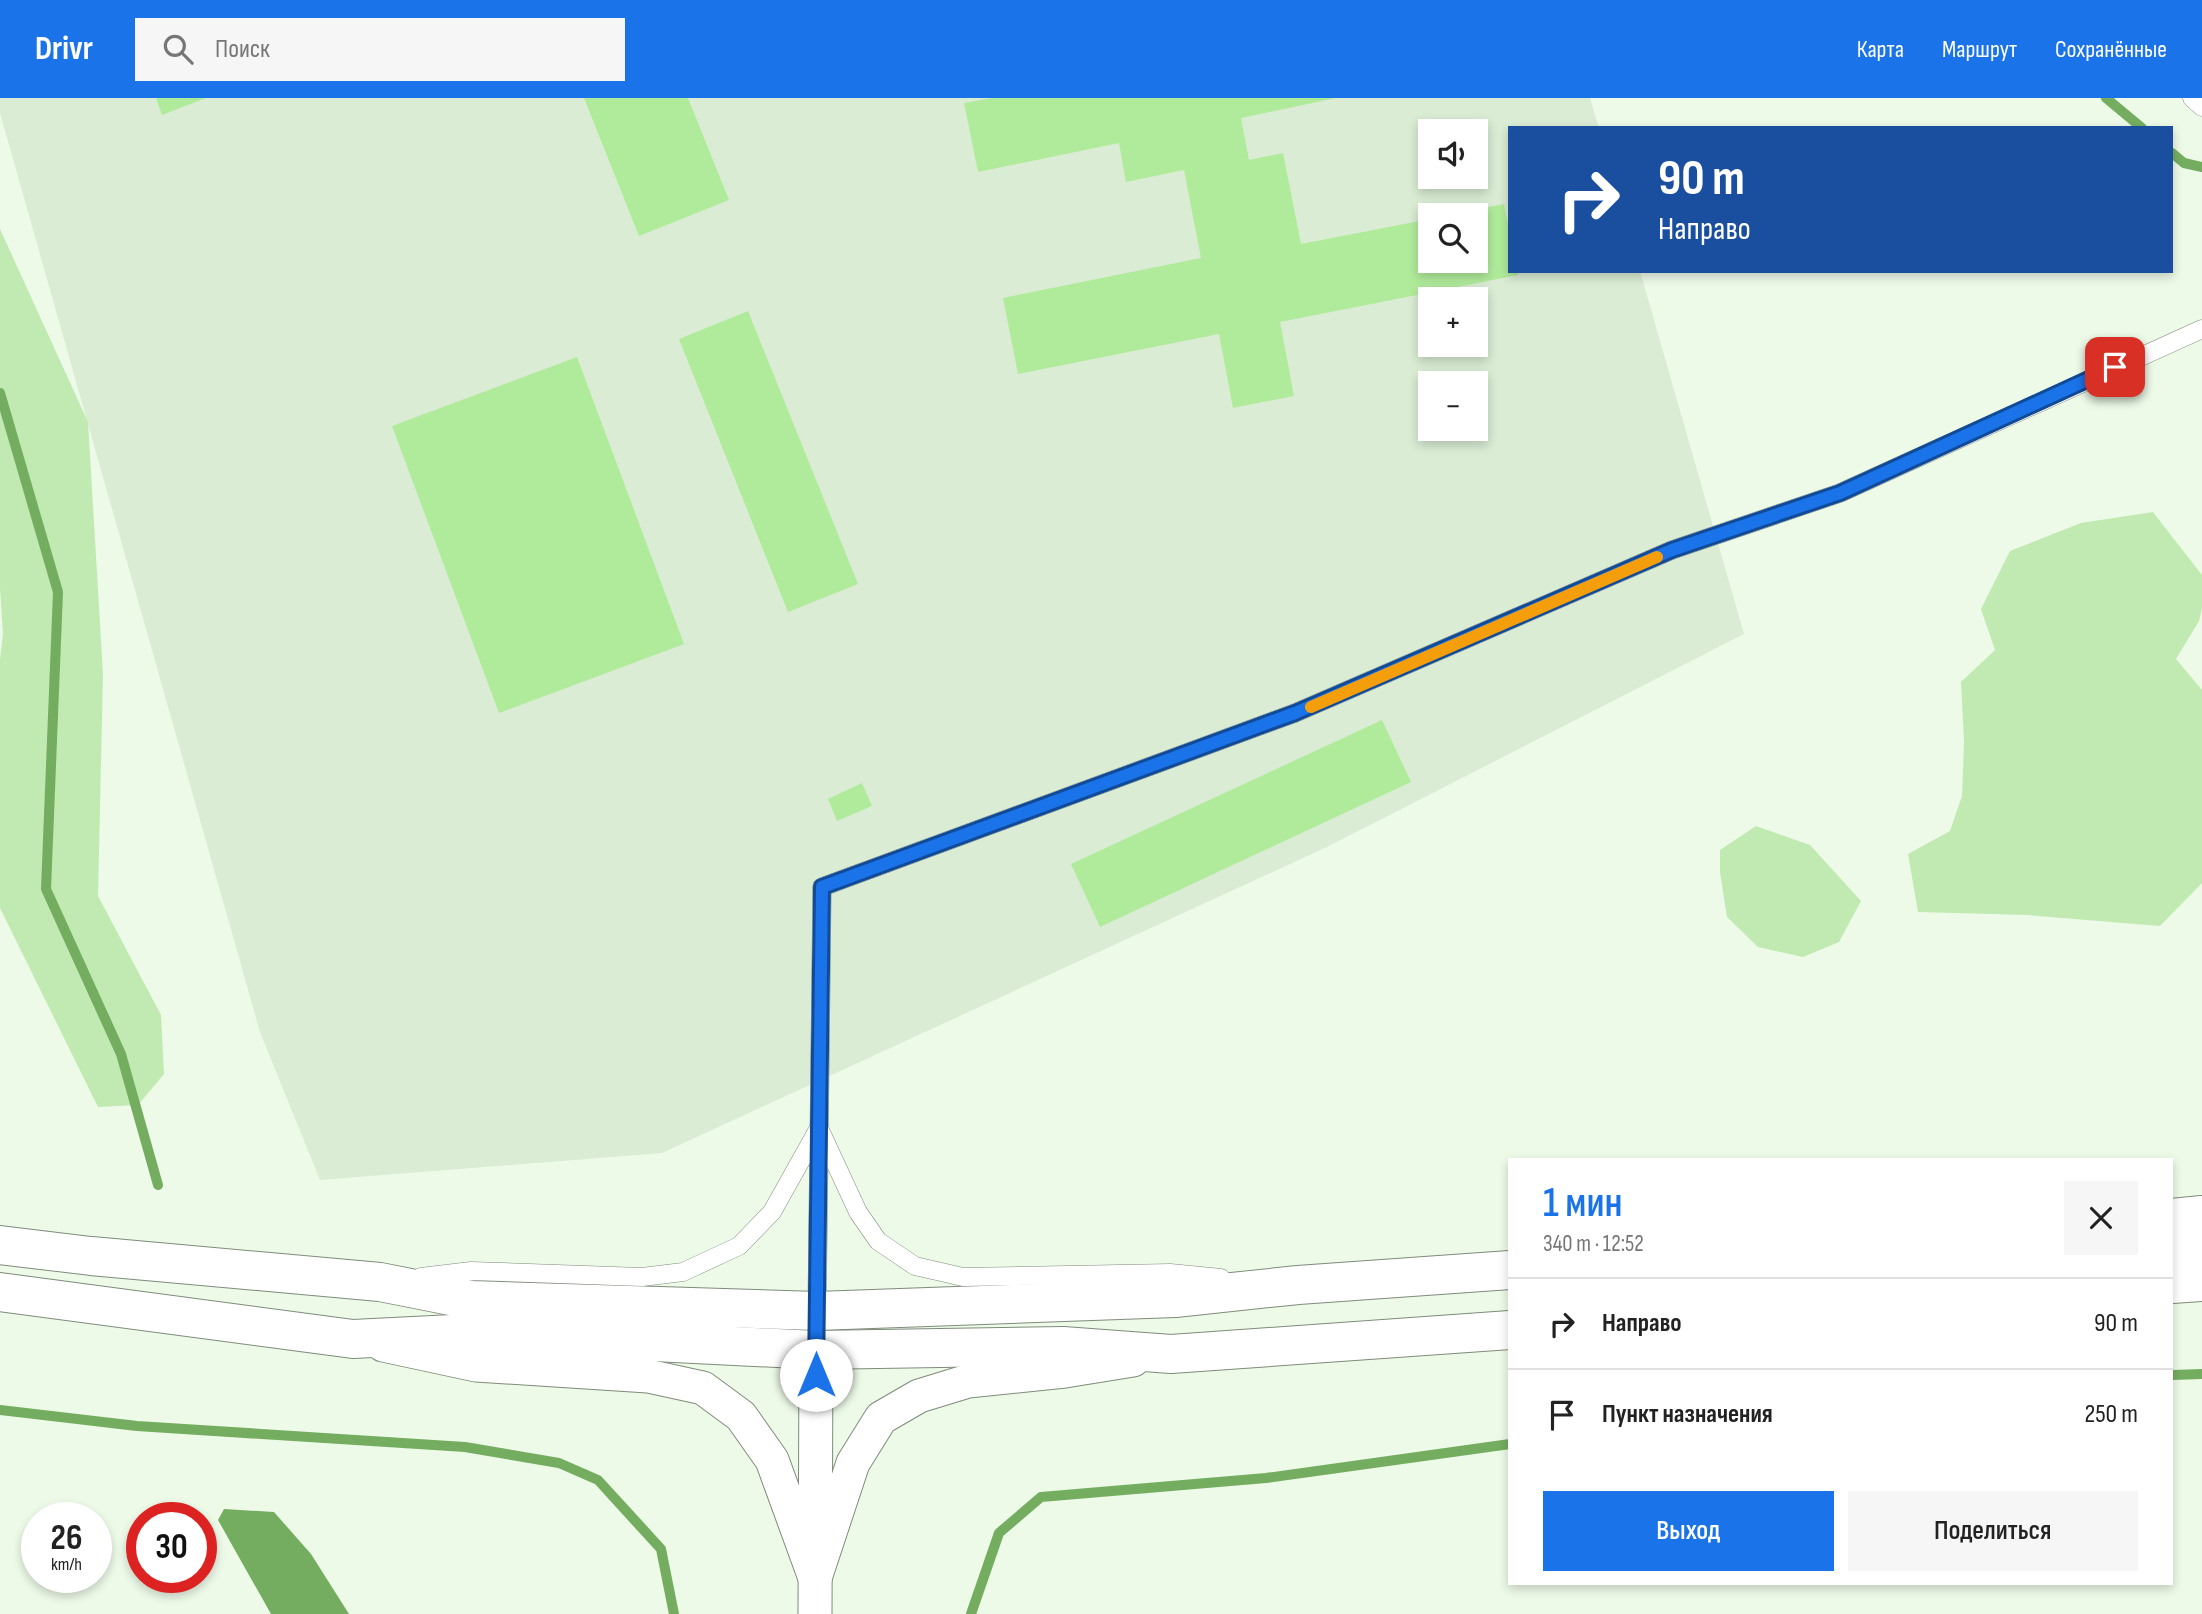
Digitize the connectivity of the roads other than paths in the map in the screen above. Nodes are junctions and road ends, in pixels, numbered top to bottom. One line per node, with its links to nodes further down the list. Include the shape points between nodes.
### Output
1 (2192, 98): 2 (lane)
2 (2202, 107)
3 (2202, 329): 4 (lane, via 1840,493 1672,550 1295,713 822,887)
4 (820, 1128): 7 (lane, via 772,1212 739,1246 683,1272 642,1277 471,1271); 9 (lane, via 858,1212 878,1241 915,1266 963,1277 1170,1273); 12 (lane)
5 (0, 1245): 7 (main road)
6 (1508, 1270): 9 (main road)
7 (380, 1282): 12 (main road, via 471,1300)
8 (2202, 1282): 10 (main road)
9 (1298, 1284): 12 (main road, via 1175,1298)
10 (2173, 1284)
11 (0, 1292): 14 (main road)
12 (817, 1311): 15 (main road)
13 (1508, 1330): 16 (main road)
14 (353, 1339): 15 (main road, via 473,1333); 17 (street, via 476,1365 648,1376 703,1388 741,1416 772,1460)
15 (817, 1350): 16 (main road, via 1063,1346); 17 (street)
16 (1171, 1354): 17 (street, via 968,1381 919,1396 881,1418 853,1463)
17 (815, 1578): 18 (street)
18 (815, 1614)

